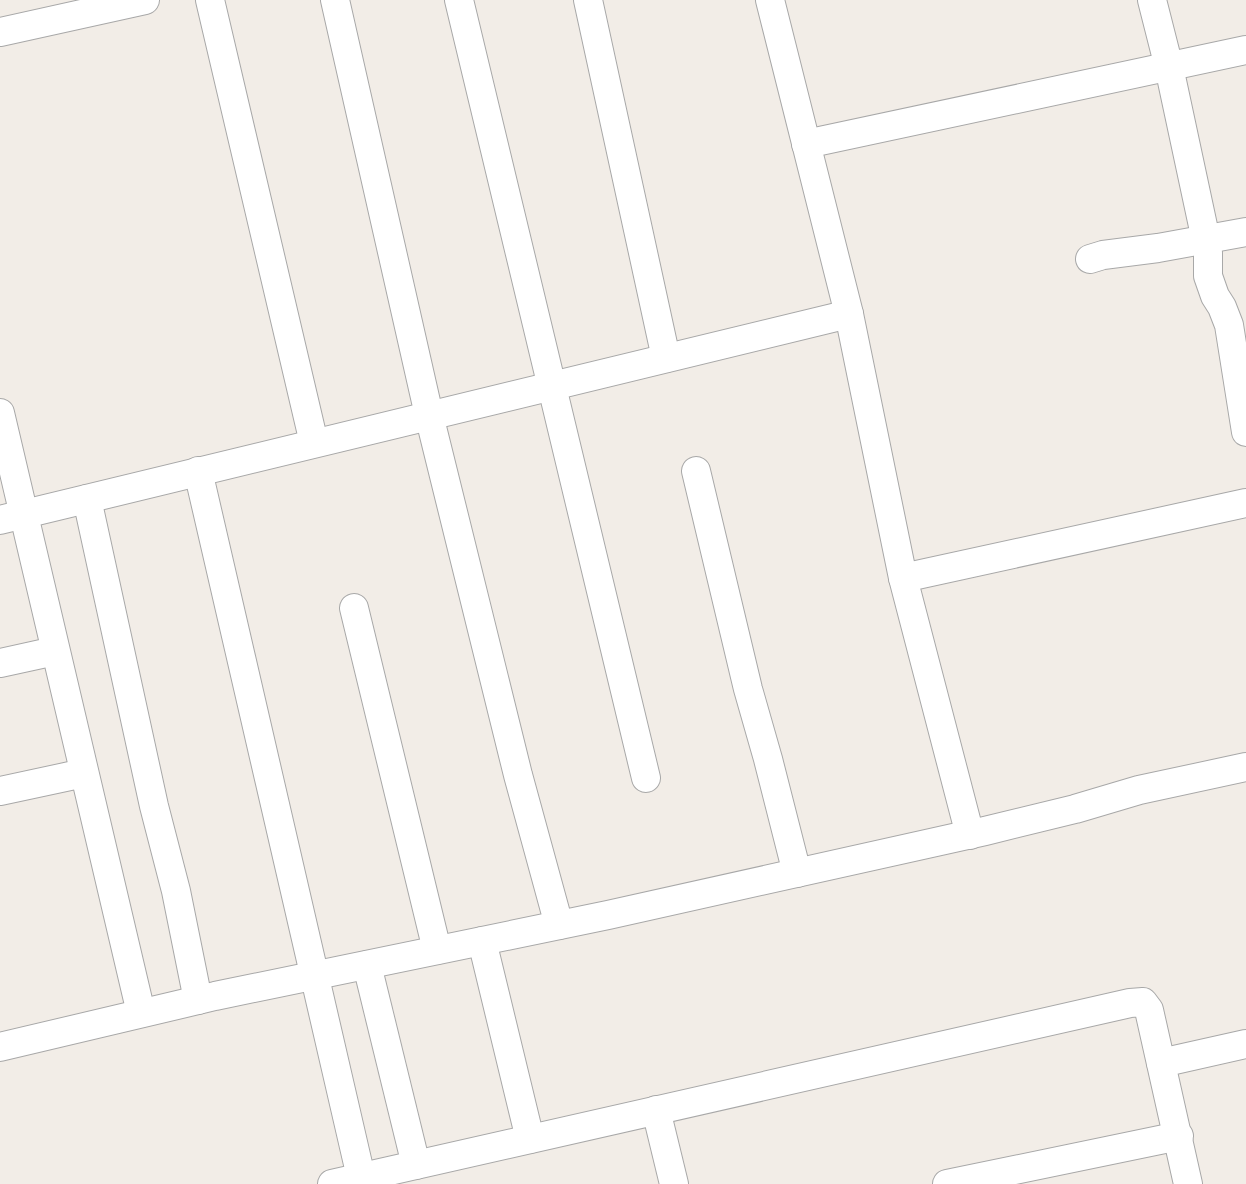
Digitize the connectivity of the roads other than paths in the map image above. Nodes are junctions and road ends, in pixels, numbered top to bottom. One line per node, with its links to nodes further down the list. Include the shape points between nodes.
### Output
1 (145, 0): 8 (street)
2 (210, 0): 22 (street)
3 (335, 0): 20 (street)
4 (459, 0): 18 (street)
5 (588, 0): 17 (street)
6 (770, 0): 11 (street)
7 (1152, 0): 10 (street)
8 (0, 32)
9 (1246, 50): 10 (street)
10 (1169, 67): 11 (street); 13 (street)
11 (806, 144): 16 (street)
12 (1246, 232): 13 (street)
13 (1206, 240): 14 (street); 15 (street, via 1208,276 1215,296)
14 (1090, 259)
15 (1236, 312): 21 (street, via 1229,325)
16 (849, 314): 17 (street); 28 (street)
17 (666, 358): 18 (street)
18 (552, 386): 20 (street); 34 (street)
19 (0, 413): 27 (street)
20 (428, 415): 22 (street); 38 (street)
21 (1246, 432)
22 (314, 443): 23 (street)
23 (198, 471): 25 (street); 42 (street)
24 (696, 471): 37 (street, via 748,689)
25 (87, 499): 27 (street); 43 (street)
26 (1246, 503): 28 (street)
27 (11, 517): 30 (street)
28 (903, 578): 36 (street)
29 (354, 608): 40 (street)
30 (55, 651): 31 (street); 33 (street)
31 (0, 663)
32 (1246, 767): 36 (street, via 1139,790)
33 (84, 773): 35 (street); 44 (street)
34 (646, 778)
35 (0, 791)
36 (970, 834): 37 (street)
37 (798, 873): 38 (street)
38 (559, 925): 39 (street)
39 (482, 941): 40 (street); 50 (street)
40 (437, 950): 41 (street)
41 (367, 965): 42 (street); 51 (street)
42 (315, 975): 43 (street); 52 (street)
43 (198, 1000): 44 (street)
44 (141, 1014): 46 (street)
45 (1246, 1044): 47 (street)
46 (0, 1047)
47 (1161, 1062): 48 (street, via 1149,1010 1143,1002 1130,1003); 49 (street)
48 (656, 1110): 50 (street); 54 (street)
49 (1179, 1136): 55 (street); 56 (street)
50 (530, 1139): 51 (street)
51 (421, 1171): 52 (street)
52 (361, 1178): 53 (street)
53 (332, 1184)
54 (674, 1184)
55 (947, 1184)
56 (1188, 1184)

